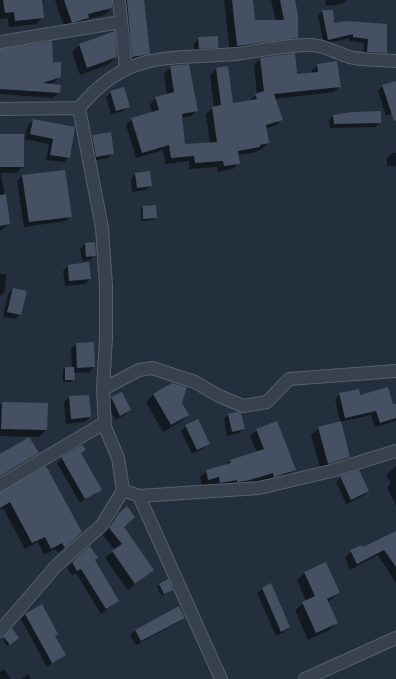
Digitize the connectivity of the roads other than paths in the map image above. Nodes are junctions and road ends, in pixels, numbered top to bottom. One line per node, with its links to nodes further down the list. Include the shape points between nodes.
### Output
1 (119, 0): 2 (street)
2 (121, 22): 3 (street); 5 (street)
3 (0, 42)
4 (396, 61): 5 (street, via 353,58 312,45 235,54 162,58)
5 (126, 68): 6 (street, via 94,91)
6 (80, 108): 7 (street); 9 (street, via 102,228 106,286)
7 (0, 109)
8 (396, 371): 9 (street, via 289,379 267,402 244,406 219,396 195,382 152,368 138,370)
9 (103, 388): 10 (street)
10 (104, 423): 12 (street); 13 (street, via 118,458)
11 (396, 451): 14 (street, via 331,471 259,488)
12 (0, 485)
13 (123, 490): 14 (street); 15 (street, via 102,525 57,565)
14 (139, 496): 17 (street)
15 (0, 631)
16 (396, 638): 18 (street)
17 (221, 679)
18 (305, 679)

